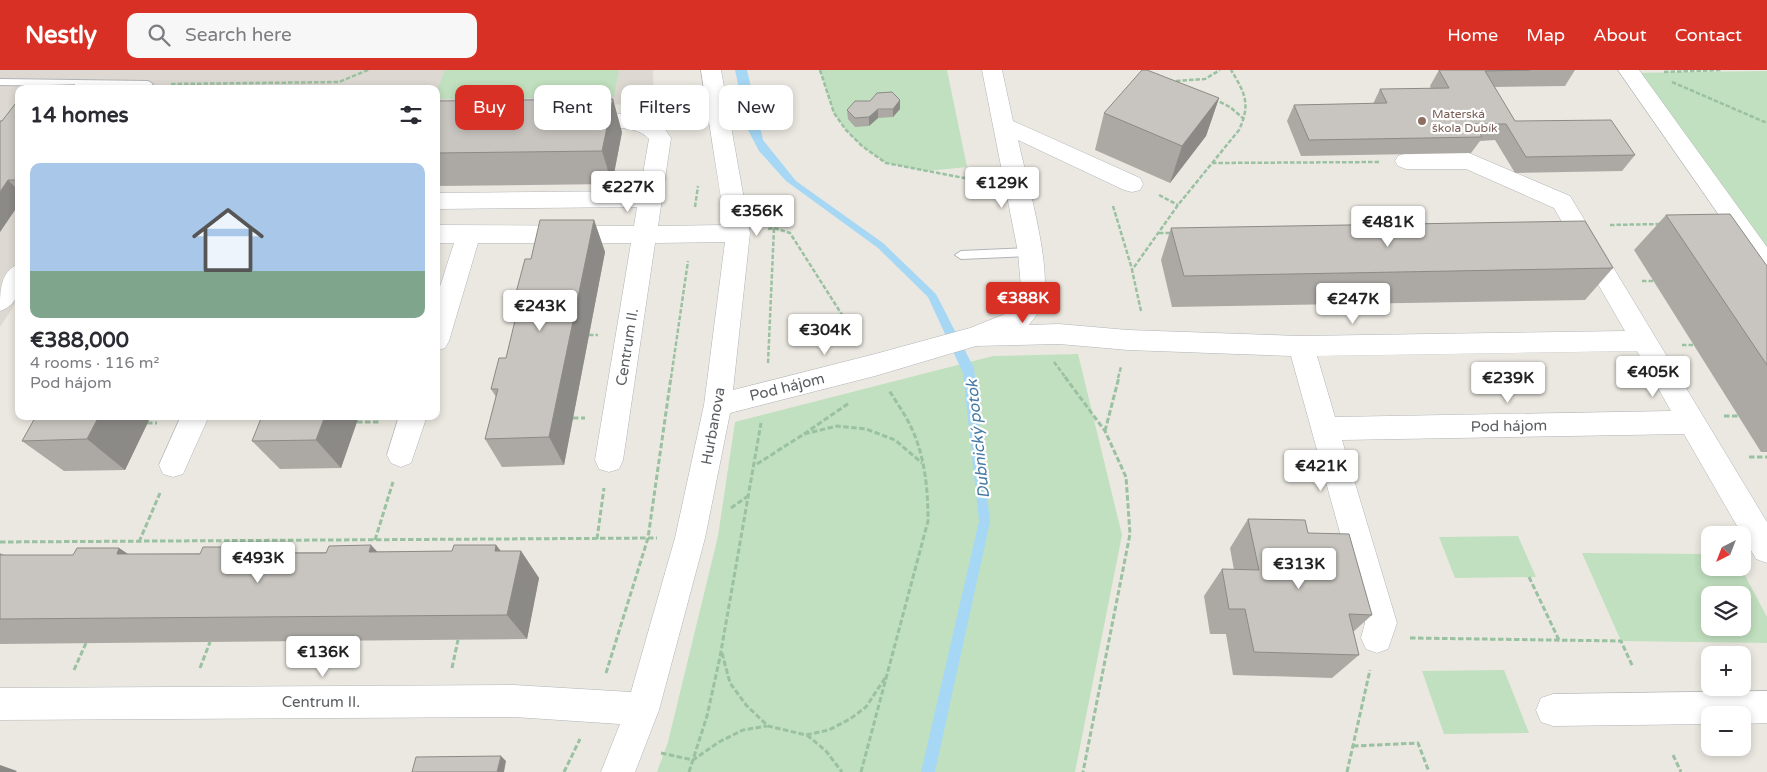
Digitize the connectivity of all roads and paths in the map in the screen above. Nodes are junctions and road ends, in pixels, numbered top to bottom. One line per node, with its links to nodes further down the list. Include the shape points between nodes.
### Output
1 (368, 70): 12 (path, via 339,82)
2 (711, 70): 34 (street, Hurbanova)
3 (820, 70): 24 (path, via 834,113 846,130 886,163)
4 (992, 70): 21 (street)
5 (1220, 70): 10 (path, via 1196,82)
6 (1231, 70): 18 (path, via 1248,102)
7 (1721, 70): 8 (path)
8 (1634, 72): 20 (path, via 1710,97); 42 (street)
9 (1168, 78): 10 (path)
10 (1176, 81): 16 (path)
11 (0, 82): 14 (lane)
12 (295, 83): 13 (path)
13 (148, 84): 15 (lane)
14 (90, 85)
15 (134, 85)
16 (1184, 85)
17 (1209, 96): 18 (path)
18 (1244, 120): 23 (path)
19 (611, 122): 28 (street, Centrum II., via 649,126 660,138)
20 (1767, 123)
21 (1004, 125): 25 (street); 40 (street)
22 (1406, 161): 23 (path); 31 (street, via 1469,161 1562,202)
23 (1212, 164): 35 (path, via 1178,204)
24 (985, 182)
25 (1132, 184)
26 (698, 185): 39 (path)
27 (1111, 198): 43 (path)
28 (650, 199): 29 (street); 33 (street, Centrum II.)
29 (440, 201)
30 (1667, 224): 31 (path)
31 (1577, 226): 50 (street)
32 (774, 228): 34 (path); 53 (path, via 790,233); 54 (path)
33 (645, 233): 38 (street); 39 (street); 64 (street, Centrum II.)
34 (738, 233): 39 (street); 56 (street, Hurbanova)
35 (1159, 233): 36 (path); 43 (path)
36 (1179, 233)
37 (440, 234): 38 (street)
38 (469, 234): 47 (street)
39 (692, 235): 69 (path)
40 (1030, 252): 41 (lane); 45 (street)
41 (961, 255)
42 (1767, 265)
43 (1132, 270): 49 (path, via 1143,321 1132,321)
44 (15, 279): 46 (street)
45 (1033, 288): 48 (street, via 1029,306 1019,319); 51 (street)
46 (0, 301)
47 (440, 328)
48 (976, 336): 51 (street); 53 (street, Pod hájom)
49 (1128, 340): 51 (street); 52 (street); 61 (path)
50 (1645, 341): 52 (street); 59 (street)
51 (1054, 346): 61 (path)
52 (1301, 346): 60 (street)
53 (875, 365): 54 (street, Pod hájom); 65 (path, via 911,428)
54 (765, 393): 56 (street, Pod hájom); 66 (path)
55 (852, 401): 62 (path)
56 (718, 405): 70 (street, Hurbanova)
57 (193, 420): 67 (street)
58 (412, 420): 63 (street)
59 (1692, 422): 60 (street, Pod hájom); 75 (street)
60 (1326, 429): 77 (street, via 1382,623)
61 (1105, 431): 97 (path, via 1126,477 1130,534)
62 (804, 434): 65 (path, via 836,426 866,429 895,440); 66 (path)
63 (401, 455): 72 (path)
64 (609, 460): 71 (path)
65 (923, 463): 81 (path, via 928,492 928,522)
66 (756, 464): 68 (path)
67 (173, 465): 73 (path)
68 (748, 496): 70 (path); 79 (path)
69 (648, 538): 70 (path); 71 (path); 83 (path)
70 (690, 538): 85 (street, Hurbanova)
71 (597, 539): 72 (path)
72 (375, 540): 73 (path)
73 (139, 542): 74 (path)
74 (0, 543)
75 (1767, 549)
76 (1529, 577): 78 (path)
77 (1377, 638): 78 (path); 89 (path)
78 (1558, 640): 80 (path, via 1621,641)
79 (722, 653): 87 (path, via 730,684); 92 (path)
80 (1632, 665)
81 (887, 676): 88 (path, via 866,707 850,719 829,730); 96 (path)
82 (0, 704): 83 (street, Centrum II., via 514,701)
83 (596, 705): 85 (street, Centrum II.); 93 (path)
84 (1767, 707): 86 (street)
85 (642, 710): 91 (street, Hurbanova)
86 (1553, 710)
87 (768, 726): 88 (path); 92 (path, via 743,730)
88 (806, 735): 95 (path, via 826,751)
89 (1353, 746): 98 (path); 99 (path, via 1418,743)
90 (1673, 755): 100 (path)
91 (623, 758): 92 (path)
92 (693, 760): 94 (path)
93 (564, 772)
94 (689, 772)
95 (842, 772)
96 (861, 772)
97 (1083, 772)
98 (1347, 772)
99 (1429, 772)
100 (1681, 772)

